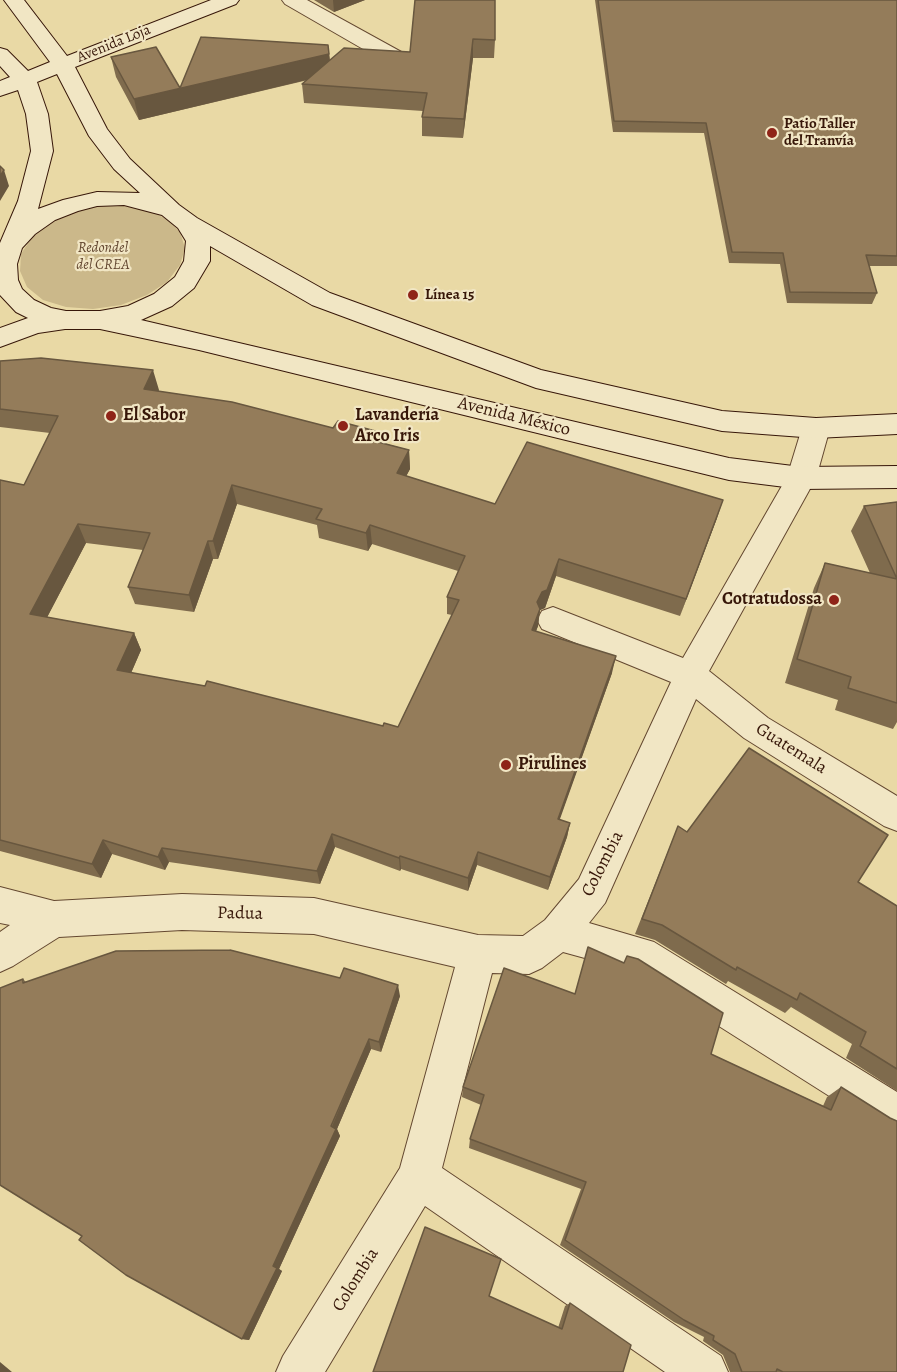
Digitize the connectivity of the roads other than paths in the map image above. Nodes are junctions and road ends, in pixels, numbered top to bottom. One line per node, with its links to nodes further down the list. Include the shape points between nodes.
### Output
1 (14, 0): 5 (main road)
2 (292, 0): 7 (main road)
3 (224, 1): 4 (main road, Avenida Loja)
4 (126, 39): 5 (main road, via 88,46); 8 (main road, Avenida Loja)
5 (43, 42): 8 (main road)
6 (0, 54): 9 (main road)
7 (397, 59)
8 (63, 65): 9 (main road, Avenida Loja); 11 (main road, via 97,131 122,164)
9 (25, 80): 10 (main road, Avenida Loja); 12 (main road, via 37,114 42,151 30,201)
10 (0, 89)
11 (180, 216): 12 (main road, via 149,202 124,198 70,205 26,229); 14 (main road, via 198,241 197,261 185,282 163,300 134,313); 17 (main road, via 321,299 536,378 722,422)
12 (5, 260): 13 (main road, via 5,280 12,294 25,306)
13 (66, 320): 14 (main road); 15 (main road, via 34,325)
14 (100, 320): 19 (main road, Avenida México, via 729,469)
15 (0, 338)
16 (897, 424): 17 (main road)
17 (816, 428): 19 (main road, Colombia)
18 (897, 477): 19 (main road, Avenida México)
19 (801, 478): 21 (main road, Colombia)
20 (554, 620): 21 (main road, Guatemala)
21 (690, 675): 22 (main road, Guatemala, via 756,728); 25 (main road, Colombia, via 592,891)
22 (897, 815)
23 (0, 905): 24 (main road, Padua)
24 (54, 919): 26 (main road); 27 (main road, Padua, via 182,912 314,916)
25 (558, 933): 27 (main road, Colombia, via 528,956); 28 (main road, via 641,955)
26 (0, 953)
27 (478, 954): 29 (main road, Colombia)
28 (889, 1112)
29 (419, 1177): 30 (main road, Colombia); 31 (main road)
30 (299, 1372)
31 (705, 1372)

